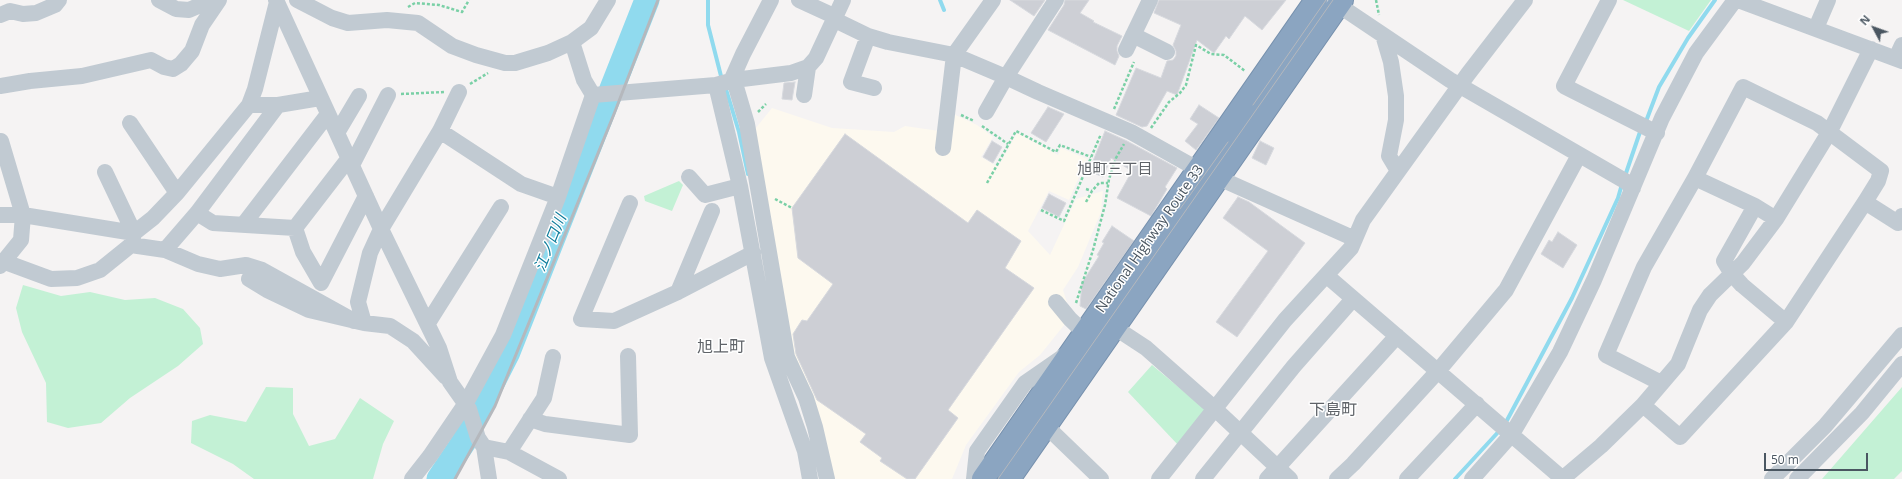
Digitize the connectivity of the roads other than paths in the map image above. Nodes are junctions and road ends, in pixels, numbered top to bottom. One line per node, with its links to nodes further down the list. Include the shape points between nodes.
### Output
1 (59, 0): 21 (street, via 36,13 23,14 10,10)
2 (159, 0): 3 (street, via 176,9 189,10)
3 (212, 0)
4 (219, 0): 37 (street, via 202,25 192,51 173,69 151,60 82,76)
5 (297, 0): 27 (street, via 332,18 348,23 387,20 418,23 452,46 505,63 515,63 548,53)
6 (608, 0): 27 (street, via 591,28)
7 (771, 0): 35 (street)
8 (799, 0): 22 (street)
9 (843, 0): 22 (street)
10 (993, 0): 31 (street)
11 (1056, 0): 34 (street)
12 (1150, 0): 24 (street)
13 (1316, 0): 58 (highway, National Highway Route 33)
14 (1524, 0): 36 (street)
15 (1609, 0): 50 (street, via 1564,86)
16 (1735, 0): 50 (street, via 1696,53 1662,118)
17 (1738, 0): 23 (street)
18 (1828, 0): 23 (street)
19 (277, 1): 44 (street); 45 (street)
20 (1337, 2): 25 (street); 62 (highway, National Highway Route 33)
21 (0, 15)
22 (836, 18): 26 (street); 33 (street, via 816,58)
23 (1816, 28): 28 (street)
24 (1133, 35): 29 (street); 30 (street)
25 (1383, 35): 36 (street); 59 (street, via 1391,62 1396,96 1396,120 1389,156)
26 (868, 36): 31 (street); 38 (street, via 851,82)
27 (572, 42): 40 (street, via 584,80)
28 (1870, 49): 32 (street); 52 (street)
29 (1126, 50)
30 (1168, 52)
31 (954, 55): 34 (street); 55 (street)
32 (1900, 55)
33 (808, 67): 35 (street, via 791,73); 42 (street)
34 (1006, 77): 47 (street); 58 (street, via 1137,135)
35 (726, 82): 40 (street); 65 (street); 110 (street, via 747,124 787,357)
36 (1460, 85): 56 (street); 59 (street)
37 (0, 86)
38 (874, 88)
39 (459, 92): 51 (street)
40 (596, 94): 68 (street)
41 (388, 95): 57 (street)
42 (804, 95)
43 (359, 96): 53 (street)
44 (320, 98): 46 (street); 48 (street)
45 (249, 105): 46 (street); 66 (street)
46 (278, 105): 74 (street)
47 (986, 112)
48 (328, 114): 53 (street); 79 (street)
49 (130, 123): 66 (street)
50 (1649, 128): 64 (street)
51 (440, 131): 68 (street, via 521,184); 81 (street)
52 (1830, 131): 63 (street, via 1743,88); 69 (street, via 1881,171); 78 (street)
53 (337, 133): 57 (street)
54 (1, 141): 76 (street)
55 (943, 148)
56 (1580, 155): 64 (street); 103 (street, via 1506,290)
57 (350, 162): 67 (street); 80 (street)
58 (1199, 169): 62 (street); 99 (highway, National Highway Route 33)
59 (1398, 171): 83 (street, via 1363,220)
60 (105, 172): 82 (street)
61 (689, 177): 65 (street, via 705,195)
62 (1218, 178): 83 (street); 96 (highway, National Highway Route 33)
63 (1695, 178): 71 (street); 105 (street, via 1644,267 1606,355)
64 (1624, 182): 113 (street, via 1560,352)
65 (740, 186): 85 (street)
66 (177, 193): 82 (street)
67 (366, 196): 80 (street, via 321,283 303,252); 81 (street)
68 (558, 196): 108 (street, via 503,335)
69 (1865, 202): 77 (street, via 1898,223); 94 (street)
70 (630, 203): 90 (street, via 581,319 614,321)
71 (1755, 206): 78 (street); 87 (street, via 1724,261)
72 (501, 207): 95 (street)
73 (712, 211): 90 (street)
74 (197, 213): 79 (street, via 213,223); 84 (street)
75 (0, 215): 76 (street)
76 (23, 215): 82 (street); 86 (street, via 21,240)
77 (1902, 216)
78 (1776, 219): 87 (street)
79 (243, 224): 80 (street)
80 (295, 228)
81 (381, 229): 93 (street, via 370,253 358,302); 95 (street)
82 (132, 239): 84 (street); 86 (street, via 100,270 77,278 51,279)
83 (1355, 239): 88 (street, via 1351,248)
84 (165, 250): 93 (street, via 198,264 220,269 246,265 262,270)
85 (753, 253): 90 (street); 110 (street, via 772,358)
86 (2, 264)
87 (1732, 274): 94 (street); 105 (street, via 1710,295 1700,310 1678,364)
88 (1327, 276): 91 (street); 109 (street, via 1285,320)
89 (249, 278): 93 (street, via 267,290 310,310)
90 (678, 292)
91 (1353, 299): 98 (street); 114 (street)
92 (1056, 302): 99 (street)
93 (359, 322): 104 (street, via 390,326 413,341)
94 (1786, 322): 107 (street, via 1680,437)
95 (428, 323): 104 (street)
96 (1114, 327): 99 (highway, National Highway Route 33); 109 (street, via 1146,348)
97 (1902, 335): 135 (street, via 1825,426)
98 (1397, 336): 103 (street); 117 (street)
99 (1086, 343): 112 (highway, National Highway Route 33); 123 (street, via 1025,383 978,451); 124 (highway, National Highway Route 33)
100 (628, 356): 111 (street, via 630,435 545,424)
101 (553, 357): 111 (street, via 544,398)
102 (1902, 364): 136 (street, via 1862,413)
103 (1438, 371): 106 (street); 131 (street)
104 (450, 382): 108 (street)
105 (1661, 383): 107 (street)
106 (1477, 404): 113 (street); 132 (street)
107 (1643, 405): 134 (street)
108 (468, 406): 115 (street, via 478,438); 118 (street)
109 (1214, 408): 114 (street); 127 (street)
110 (802, 413): 121 (street); 122 (street, via 815,427)
111 (530, 419): 116 (street)
112 (1046, 426): 125 (highway, National Highway Route 33); 126 (street)
113 (1510, 432): 133 (street); 134 (street)
114 (1240, 433): 117 (street); 128 (street)
115 (484, 447): 116 (street); 119 (street)
116 (509, 452): 120 (street)
117 (1278, 467): 129 (street); 130 (street)
118 (412, 479)
119 (489, 479)
120 (559, 479)
121 (810, 479)
122 (827, 479)
123 (974, 479)
124 (983, 479)
125 (1009, 479)
126 (1101, 479)
127 (1159, 479)
128 (1203, 479)
129 (1267, 479)
130 (1290, 479)
131 (1337, 479)
132 (1407, 479)
133 (1472, 479)
134 (1563, 479)
135 (1772, 479)
136 (1797, 479)

